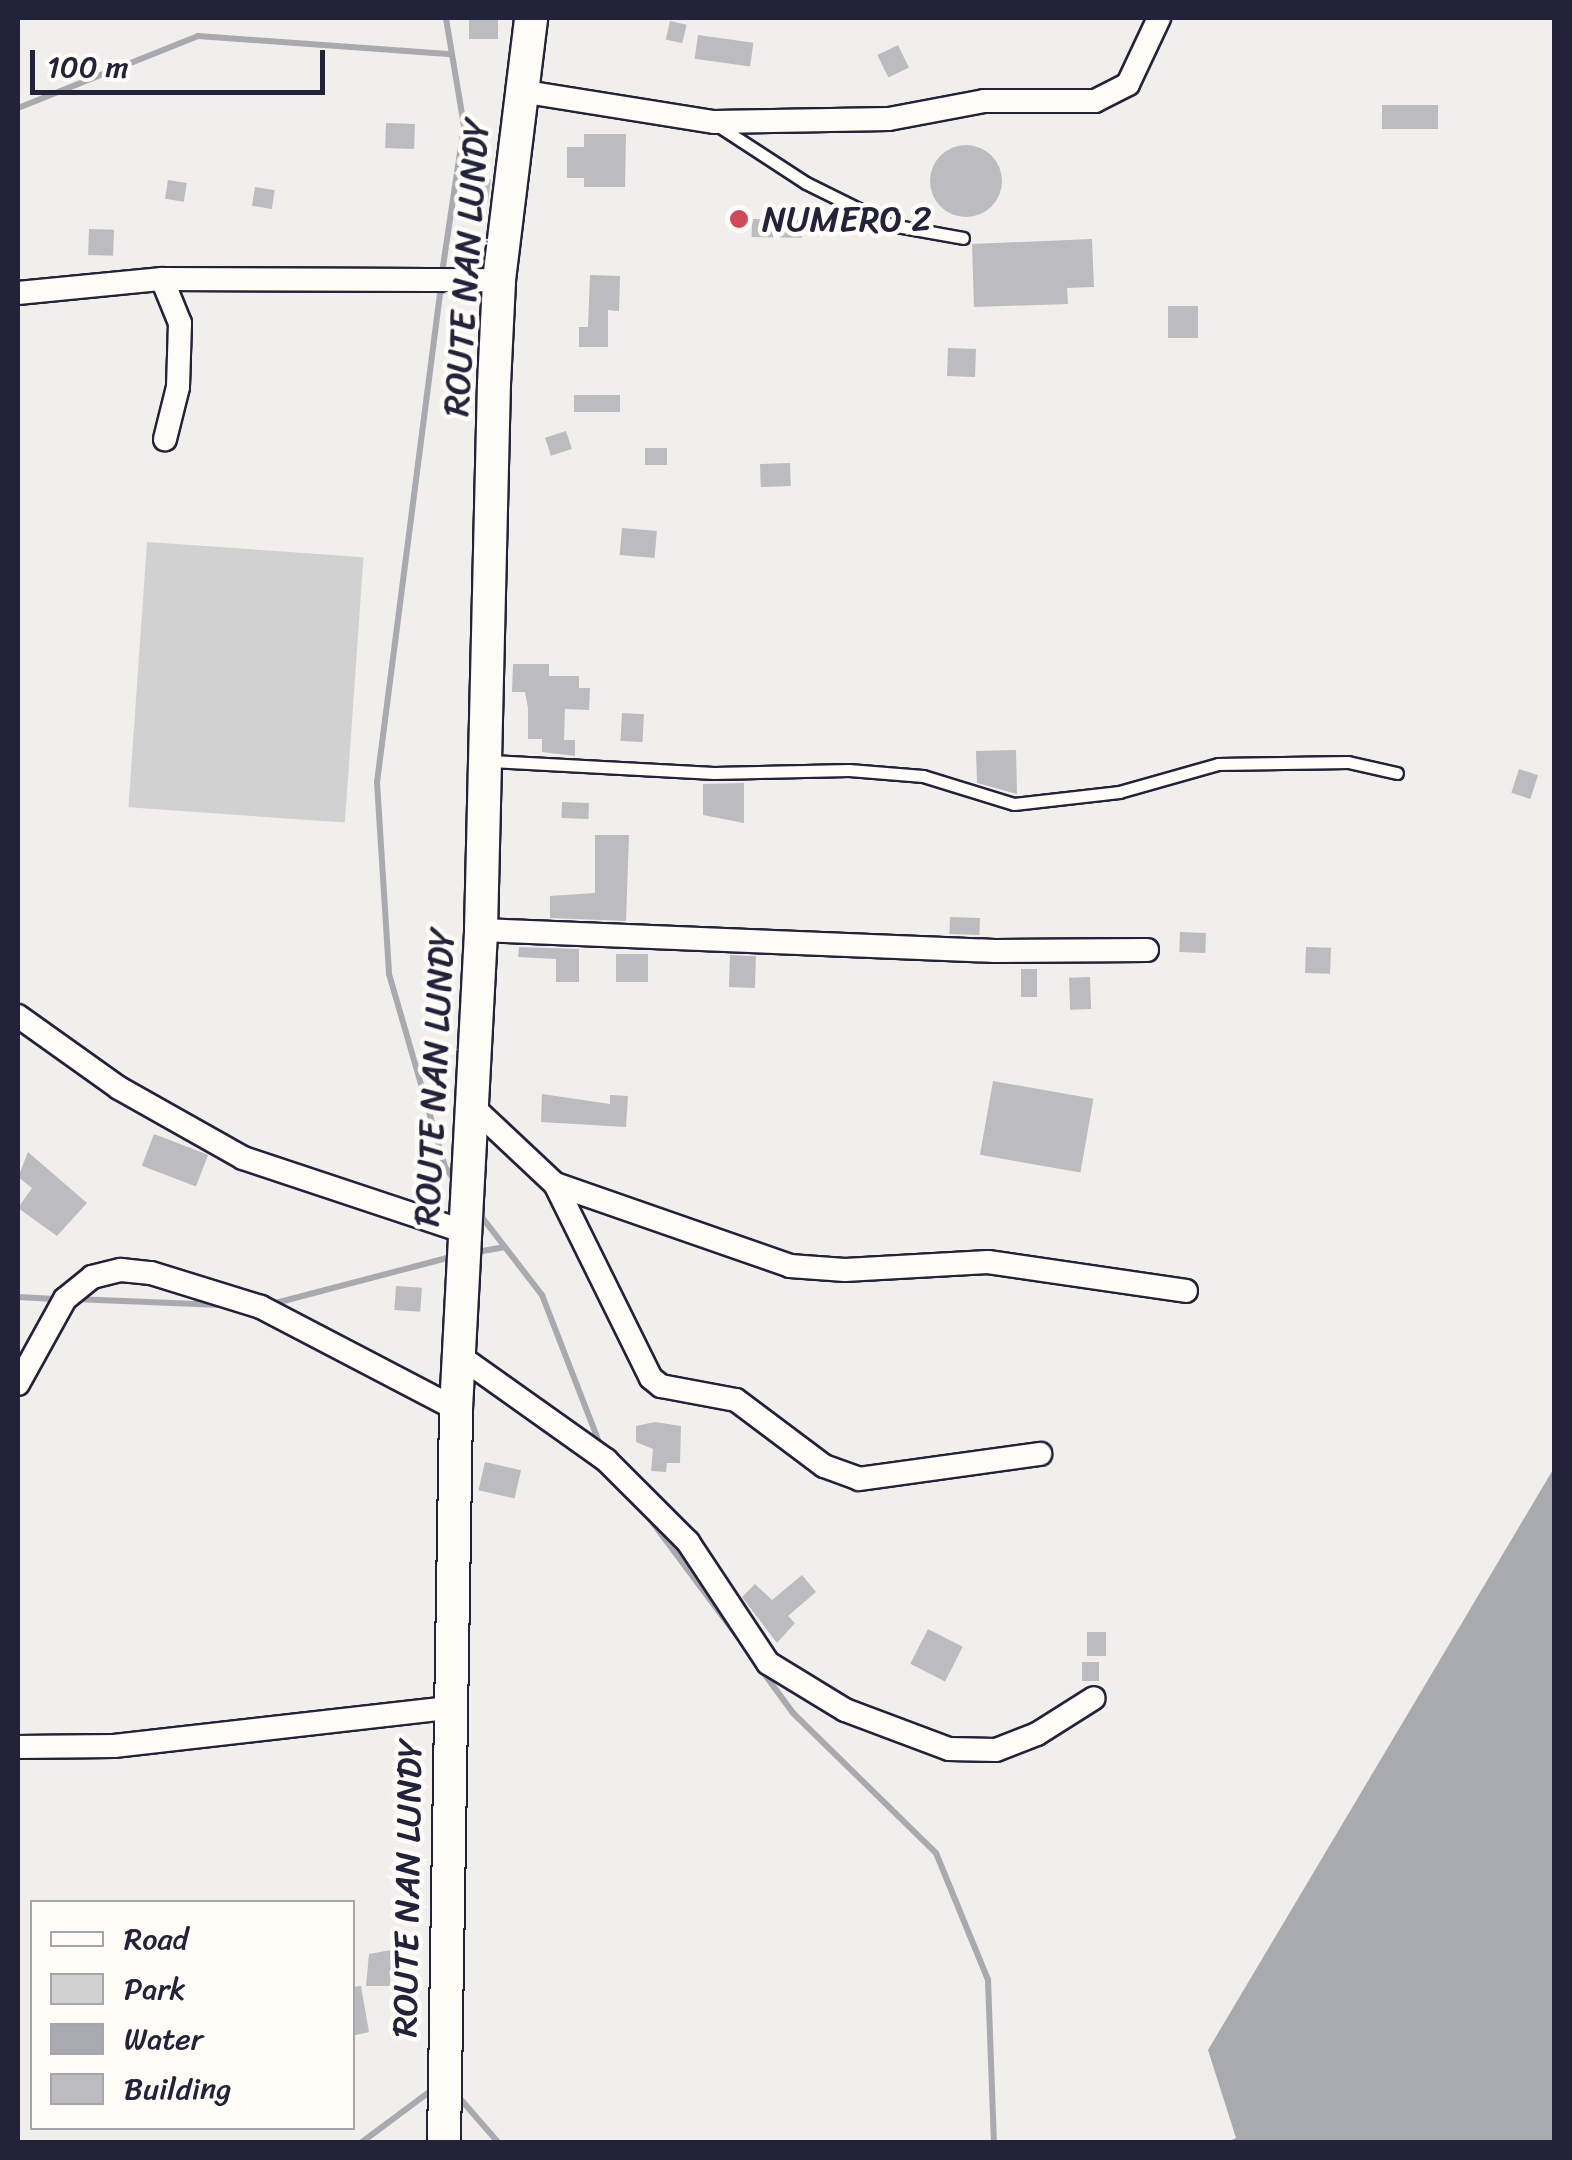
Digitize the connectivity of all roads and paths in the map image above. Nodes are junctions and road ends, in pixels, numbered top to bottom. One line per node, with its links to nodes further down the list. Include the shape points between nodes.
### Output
1 (531, 18): 3 (main road, ROUTE NAN LUNDY)
2 (1160, 18): 4 (street, via 1128,84 1095,102 984,102 889,119)
3 (520, 91): 4 (street); 7 (main road, ROUTE NAN LUNDY)
4 (714, 122): 5 (lane, via 806,183 891,226)
5 (963, 238)
6 (162, 279): 7 (street); 8 (street); 9 (street, via 180,323 178,387)
7 (499, 280): 10 (main road, ROUTE NAN LUNDY)
8 (18, 293)
9 (165, 438)
10 (486, 760): 11 (lane, via 904,775 1014,804 1119,792 1218,764 1348,762); 12 (main road, ROUTE NAN LUNDY)
11 (1396, 773)
12 (481, 930): 13 (street, via 995,951); 15 (main road, ROUTE NAN LUNDY)
13 (1147, 950)
14 (18, 1016): 17 (street, via 119,1088 243,1158)
15 (473, 1107): 16 (street); 17 (main road, ROUTE NAN LUNDY)
16 (556, 1184): 18 (street, via 790,1266 845,1270 988,1262); 22 (street, via 650,1378 661,1386 736,1400 824,1466 859,1479)
17 (468, 1233): 19 (main road, ROUTE NAN LUNDY)
18 (1186, 1291)
19 (461, 1357): 21 (main road, ROUTE NAN LUNDY); 23 (street, via 606,1460 688,1542 768,1663 844,1710 949,1749 996,1750 1037,1734)
20 (18, 1384): 21 (street, via 65,1299 92,1277 121,1270 261,1306)
21 (456, 1408): 24 (main road, ROUTE NAN LUNDY)
22 (1040, 1454)
23 (1094, 1698)
24 (449, 1708): 25 (street, via 114,1746); 26 (main road, ROUTE NAN LUNDY)
25 (18, 1747)
26 (444, 2142)

